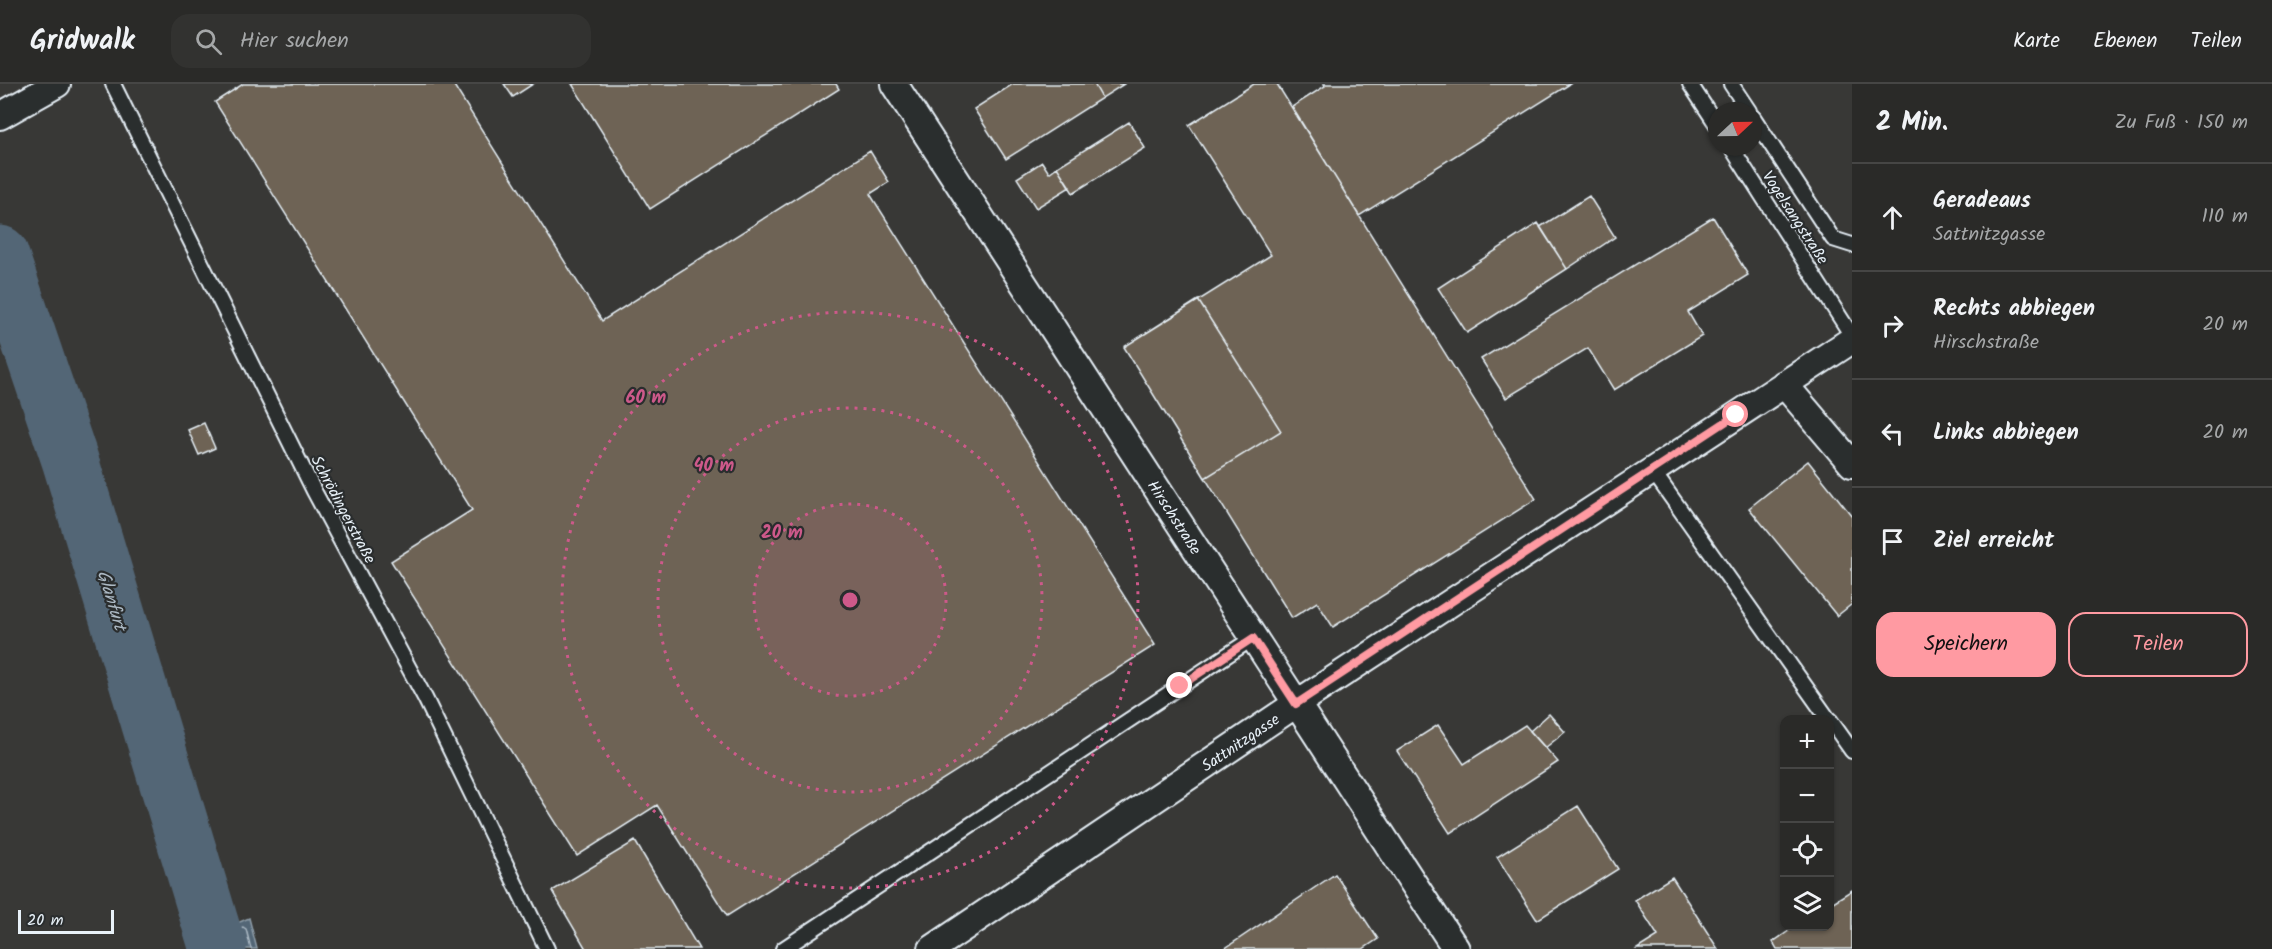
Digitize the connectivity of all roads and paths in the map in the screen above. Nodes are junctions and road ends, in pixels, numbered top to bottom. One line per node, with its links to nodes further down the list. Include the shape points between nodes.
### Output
1 (57, 84): 8 (street)
2 (113, 84): 22 (lane, Schrödingerstraße, via 314,491 425,698)
3 (894, 84): 17 (street, Hirschstraße)
4 (1690, 84): 7 (lane)
5 (1731, 84): 6 (lane)
6 (1743, 102)
7 (1708, 111)
8 (1, 115)
9 (1762, 131): 11 (lane, via 1833,239)
10 (1737, 156): 12 (lane, Vogelsangstraße)
11 (1852, 245)
12 (1852, 336)
13 (1852, 340): 14 (street, Sattnitzgasse)
14 (1784, 384): 15 (street); 16 (street, Sattnitzgasse)
15 (1852, 464)
16 (1653, 470): 18 (street, Sattnitzgasse); 19 (lane)
17 (1253, 638): 18 (street, Hirschstraße); 23 (lane)
18 (1296, 704): 24 (street, Sattnitzgasse); 25 (street, Hirschstraße)
19 (1825, 715)
20 (1834, 727): 21 (lane)
21 (1852, 751)
22 (546, 949)
23 (783, 949)
24 (932, 949)
25 (1456, 949)

